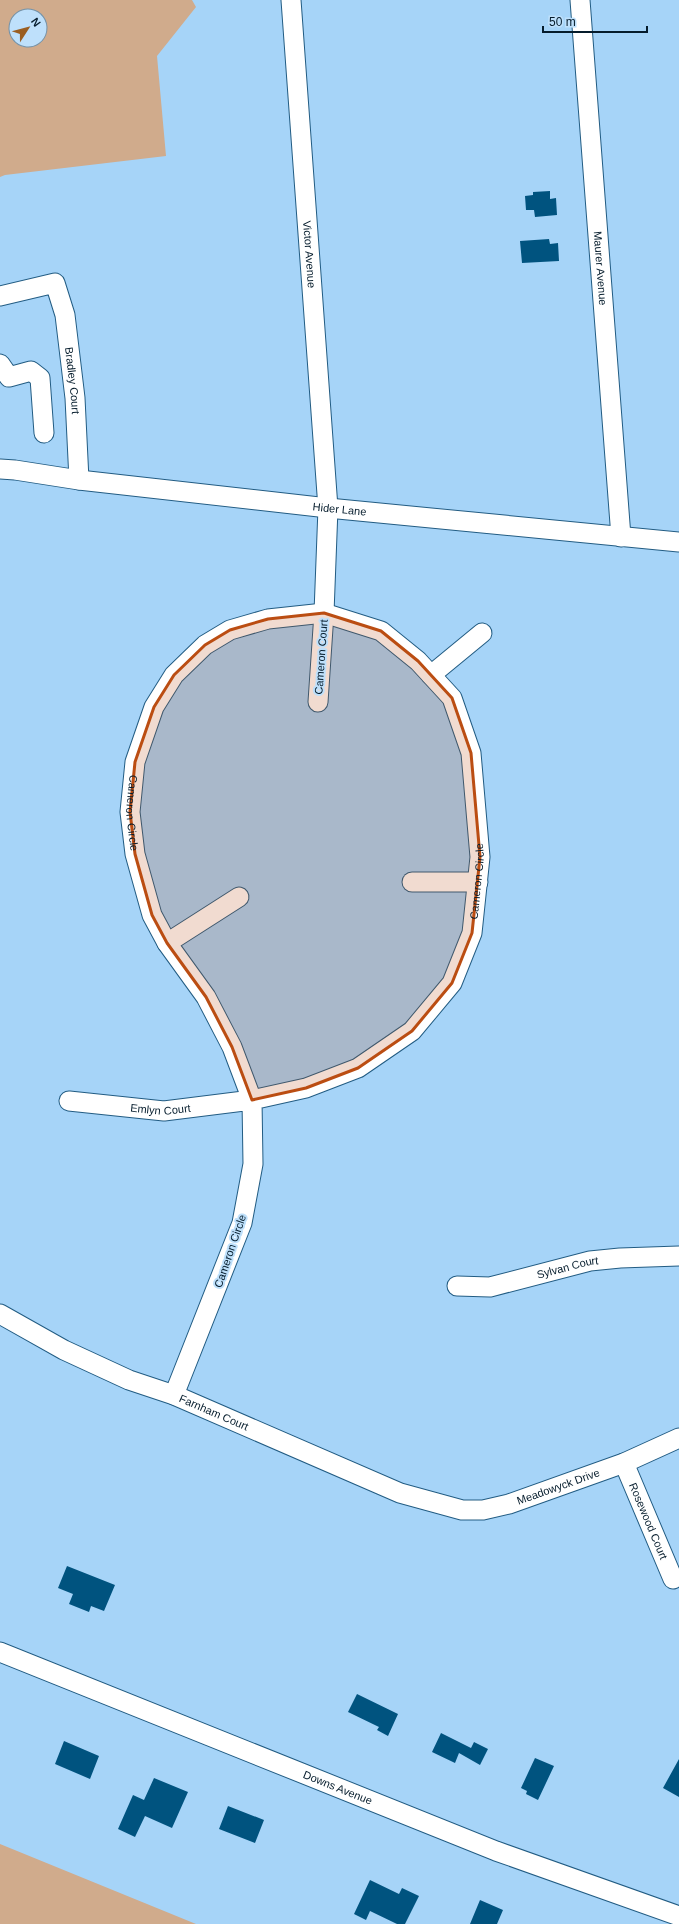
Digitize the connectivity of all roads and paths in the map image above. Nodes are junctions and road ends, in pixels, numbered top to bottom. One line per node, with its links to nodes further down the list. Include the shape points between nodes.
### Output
1 (291, 0): 8 (street, Victor Avenue)
2 (580, 0): 9 (street, Maurer Avenue)
3 (0, 296): 7 (street, Bradley Court, via 55,283 65,315 75,398)
4 (0, 364): 5 (street, via 9,377 31,371 40,378)
5 (44, 433)
6 (0, 469): 7 (street, Hider Lane)
7 (79, 480): 8 (street, Hider Lane)
8 (328, 508): 9 (street, Hider Lane); 11 (street)
9 (621, 537): 10 (street, Hider Lane)
10 (679, 542)
11 (324, 613): 13 (street, Cameron Circle, via 381,631 418,661); 14 (street, Cameron Court); 18 (street, Cameron Circle, via 268,619 230,630 205,645 174,675 154,707 135,762 130,812 135,854 152,915)
12 (482, 633): 13 (street)
13 (431, 676): 16 (street, Cameron Circle, via 452,698 472,753 480,858)
14 (318, 702)
15 (412, 882): 16 (street)
16 (478, 882): 19 (street, Cameron Circle, via 472,933 452,983 412,1031 358,1068 306,1088)
17 (239, 897): 18 (street)
18 (167, 943): 19 (street, Cameron Circle, via 206,997 232,1047)
19 (252, 1100): 20 (street, Emlyn Court, via 164,1111); 24 (street, Cameron Circle, via 253,1164 242,1223)
20 (69, 1102)
21 (679, 1256): 22 (street, Sylvan Court, via 590,1261 490,1287)
22 (457, 1286)
23 (0, 1314): 24 (street, Farnham Court, via 71,1354 129,1380)
24 (174, 1395): 27 (street, Farnham Court, via 400,1493)
25 (679, 1438): 26 (street, Meadowyck Drive)
26 (624, 1464): 27 (street, Meadowyck Drive, via 509,1504 483,1510 462,1510); 28 (street, Rosewood Court)
27 (432, 1503)
28 (673, 1579)
29 (0, 1652): 30 (street, Downs Avenue, via 496,1851)
30 (679, 1916)

